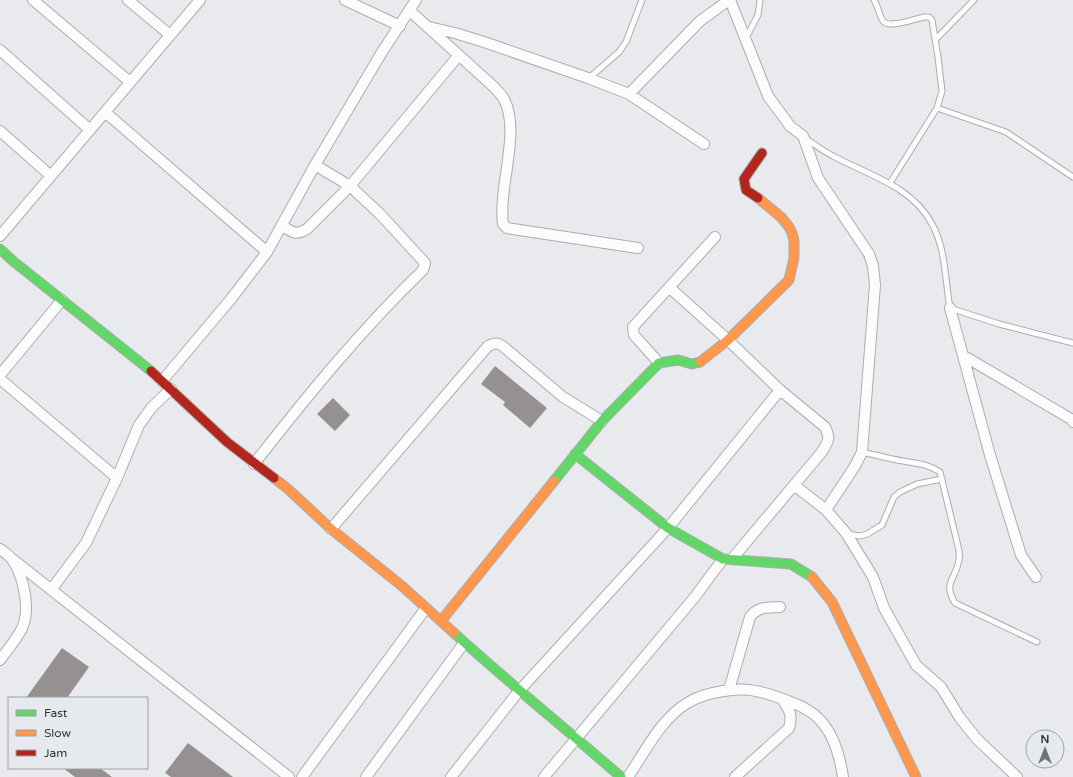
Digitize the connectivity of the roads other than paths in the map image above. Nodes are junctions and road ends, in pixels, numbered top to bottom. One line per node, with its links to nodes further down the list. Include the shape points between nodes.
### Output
1 (33, 0): 20 (street)
2 (128, 0): 14 (street)
3 (200, 0): 14 (street)
4 (345, 0): 12 (street)
5 (416, 0): 11 (street)
6 (642, 0): 19 (lane, via 626,42 619,52)
7 (729, 0): 16 (street); 21 (street, via 700,21)
8 (760, 0): 16 (lane, via 758,15)
9 (874, 0): 15 (lane, via 887,24 893,25 929,16)
10 (974, 0): 15 (lane)
11 (410, 11): 12 (street); 13 (street)
12 (400, 26): 29 (street)
13 (428, 27): 18 (street); 19 (street, via 455,33)
14 (170, 35): 20 (street)
15 (936, 39): 22 (lane, via 942,92)
16 (746, 40): 26 (street, via 768,96 790,126)
17 (0, 50): 24 (street)
18 (459, 55): 33 (street); 37 (street, via 504,98 508,111 510,129 502,208 503,224 507,228)
19 (588, 78): 21 (street)
20 (130, 82): 23 (street)
21 (629, 94): 27 (street)
22 (937, 108): 31 (lane, via 1006,132); 32 (lane)
23 (105, 112): 24 (street); 39 (street)
24 (90, 130): 30 (street)
25 (0, 131): 30 (street)
26 (803, 136): 32 (lane, via 832,156); 54 (street, via 818,178 869,254 873,266 875,285)
27 (704, 144)
28 (762, 153): 43 (street, via 744,179 744,184 746,190 786,221 793,232 793,270 789,280)
29 (315, 165): 33 (street); 34 (street)
30 (51, 176): 35 (street)
31 (1073, 177)
32 (890, 183): 42 (lane, via 921,208 932,225 942,255)
33 (350, 186): 34 (street, via 307,229 295,233); 56 (street, via 380,214 425,263 425,267 335,364)
34 (282, 226): 39 (street)
35 (0, 236)
36 (715, 237): 40 (street)
37 (638, 248)
38 (0, 249): 41 (street)
39 (267, 252): 49 (street)
40 (670, 288): 43 (street); 46 (street, via 632,331)
41 (62, 300): 47 (street); 49 (street)
42 (950, 308): 44 (lane); 45 (street)
43 (728, 340): 46 (street, via 699,362 692,364 678,360); 51 (street)
44 (1073, 343)
45 (964, 356): 53 (street); 67 (street, via 990,455 1021,555)
46 (659, 363): 52 (street)
47 (0, 375)
48 (0, 379): 57 (street)
49 (162, 381): 50 (street)
50 (171, 389): 56 (street); 57 (street, via 152,407 139,425)
51 (780, 390): 59 (street, via 825,427 829,435 828,443 821,453); 61 (street)
52 (602, 421): 55 (street); 62 (street, via 563,398 500,344 494,343 488,346)
53 (1073, 422)
54 (862, 452): 58 (lane, via 930,466 940,472); 60 (street)
55 (575, 454): 61 (street); 71 (street)
56 (254, 464): 62 (street, via 288,489)
57 (117, 478): 68 (street, via 86,543)
58 (942, 479): 63 (lane, via 917,484 900,492 894,497 882,525 867,534); 72 (lane, via 959,559 950,583 949,594 955,603)
59 (794, 485): 60 (street); 66 (street)
60 (826, 510): 63 (street)
61 (668, 528): 66 (street); 76 (street)
62 (331, 529): 69 (street)
63 (846, 534): 89 (street, via 873,577 884,608 916,665 941,687 960,718 977,739)
64 (0, 549): 65 (street)
65 (11, 558): 68 (street); 74 (street, via 23,586 26,614 21,631)
66 (727, 559): 78 (street); 88 (street, via 791,564 811,575 832,602)
67 (1036, 577)
68 (51, 590): 79 (street)
69 (426, 608): 71 (street); 80 (street)
70 (780, 608): 75 (street, via 761,608 754,611 750,617)
71 (441, 621): 73 (street)
72 (1037, 642)
73 (464, 643): 76 (street); 81 (street)
74 (0, 660)
75 (729, 690): 77 (street, via 756,691); 85 (street, via 689,702 674,713 662,726)
76 (519, 691): 78 (street); 82 (street)
77 (782, 699): 86 (street, via 791,713 789,728); 87 (street, via 802,706 819,718 829,732 838,753)
78 (576, 738): 83 (street); 84 (street)
79 (289, 777)
80 (302, 777)
81 (366, 777)
82 (451, 777)
83 (544, 777)
84 (621, 777)
85 (628, 777)
86 (735, 777)
87 (843, 777)
88 (916, 777)
89 (1017, 777)

